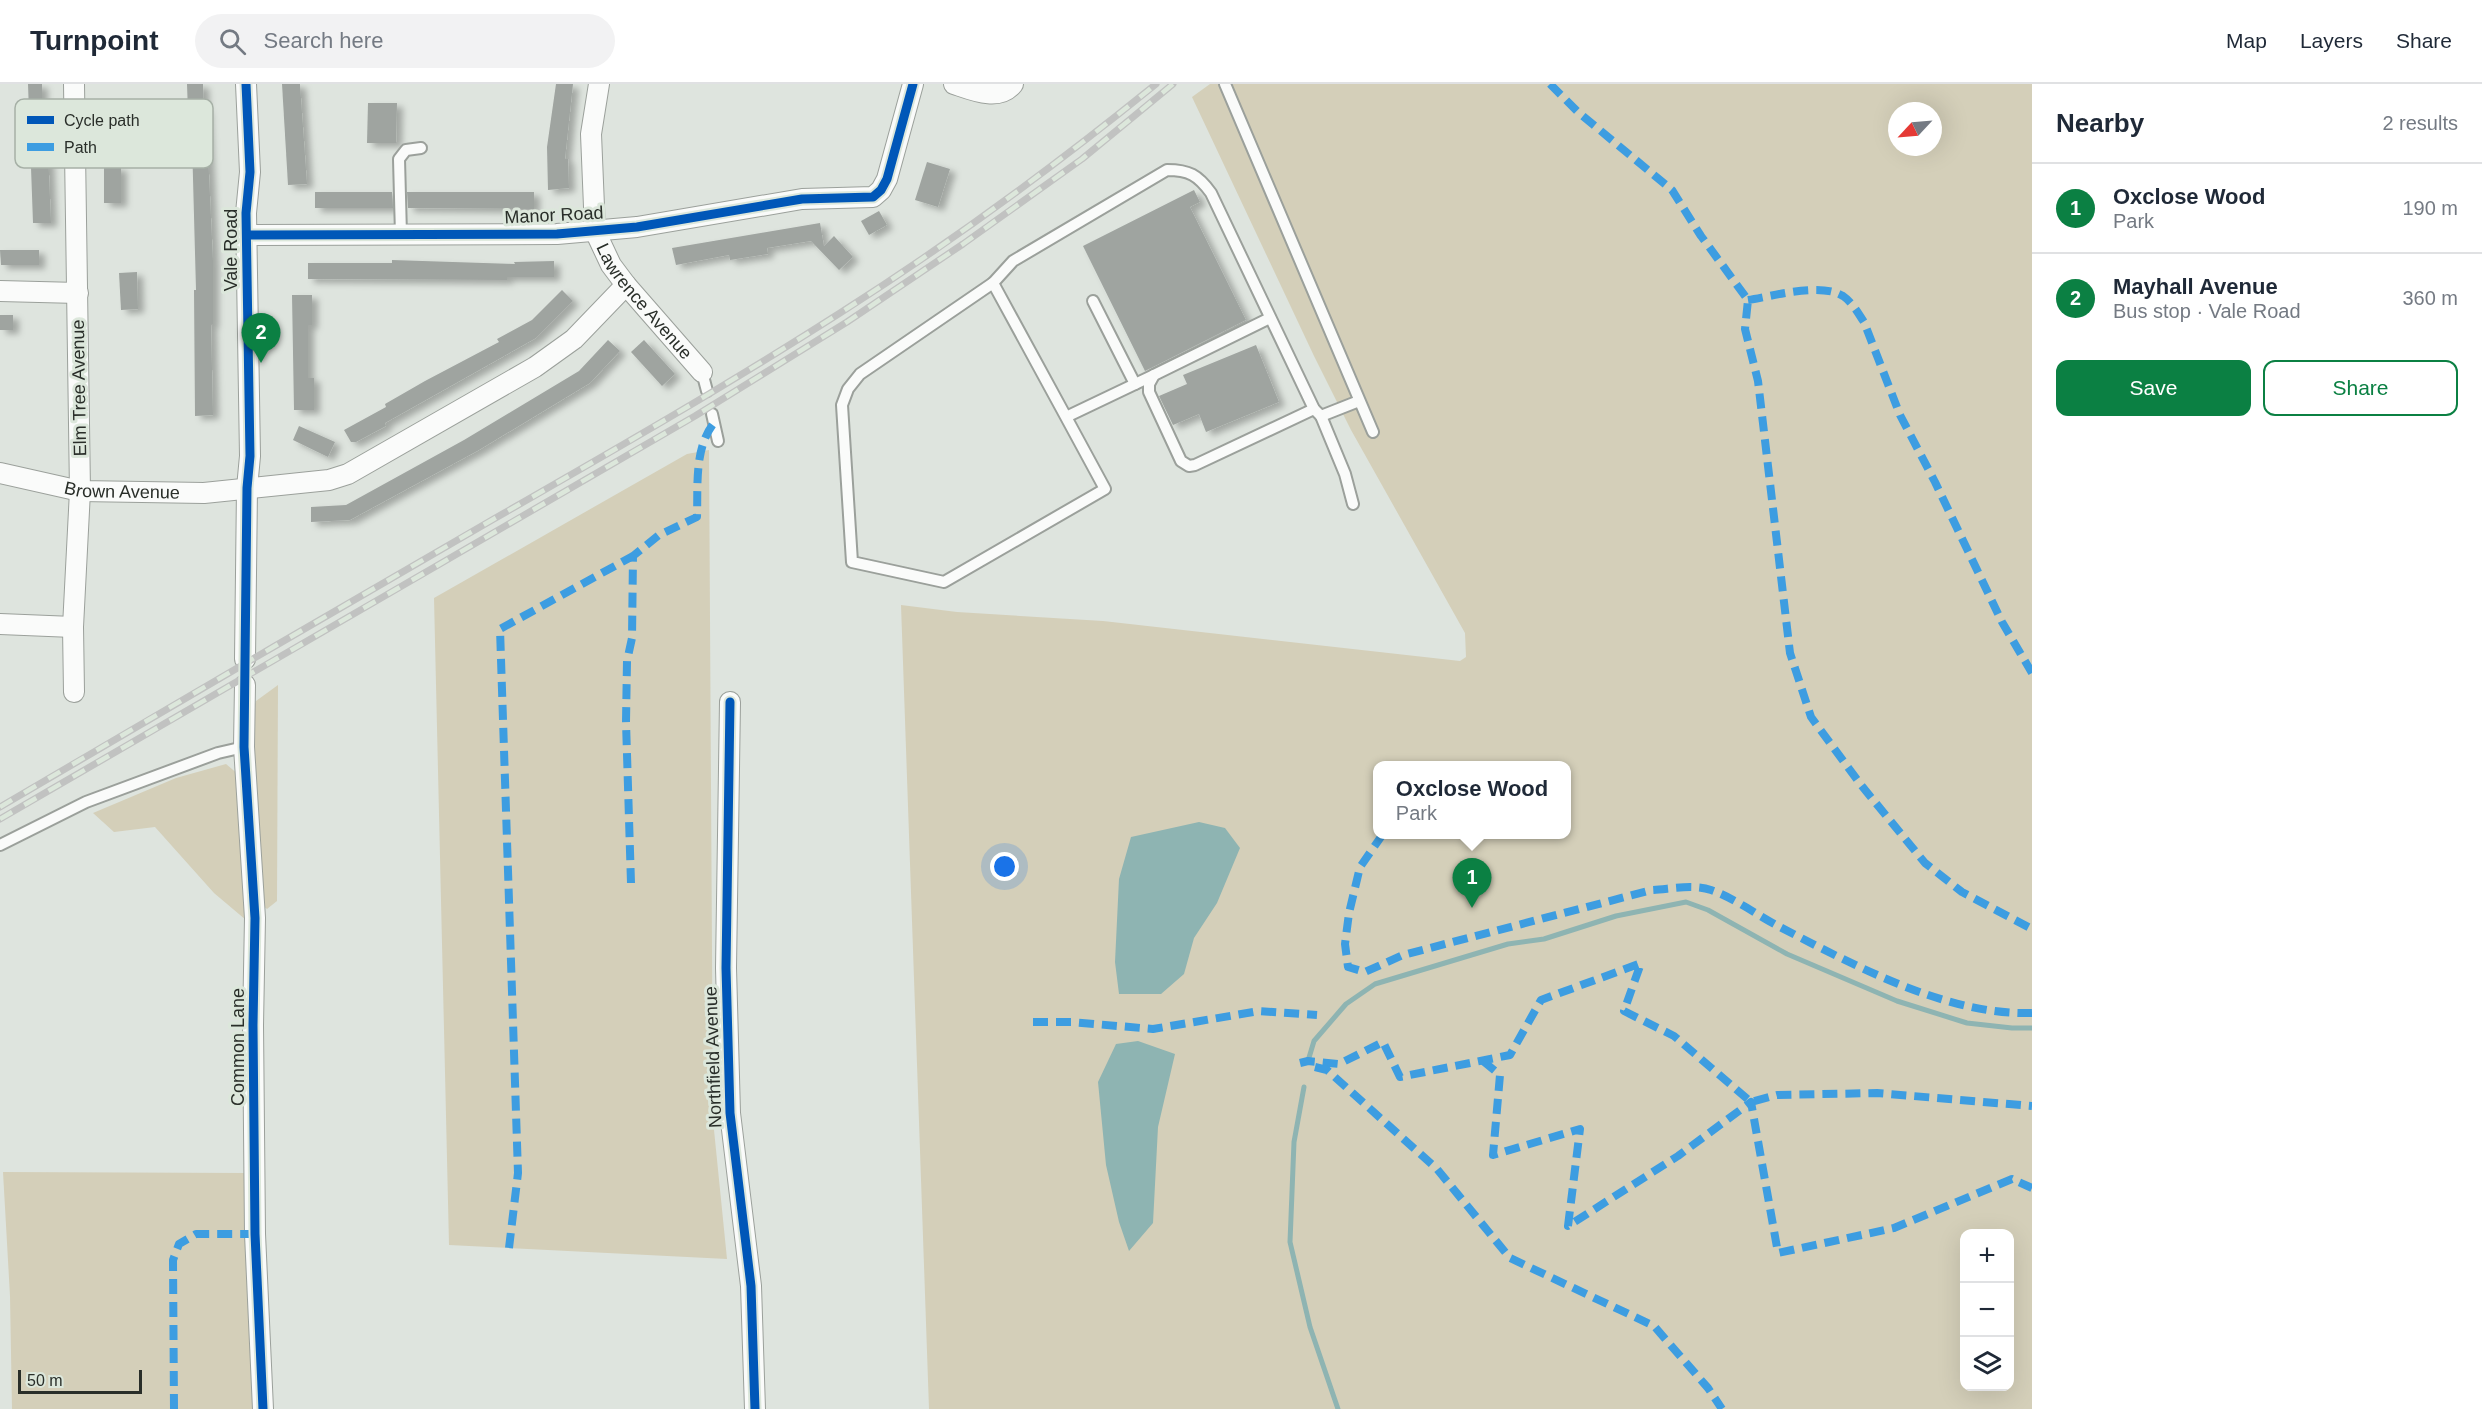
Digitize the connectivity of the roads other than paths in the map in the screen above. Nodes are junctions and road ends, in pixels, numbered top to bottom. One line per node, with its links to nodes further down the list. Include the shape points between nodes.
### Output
1 (74, 84): 8 (street, Elm Tree Avenue)
2 (246, 84): 12 (street, Vale Road, via 250,172)
3 (599, 84): 11 (street, Lawrence Avenue, via 591,134)
4 (913, 84): 11 (street, Manor Road, via 887,179 873,197 802,199)
5 (954, 84): 6 (street, via 987,94 1010,89)
6 (1013, 84)
7 (1225, 84): 24 (lane)
8 (74, 99)
9 (421, 148): 13 (lane, via 406,150 399,159)
10 (76, 168): 17 (street, Elm Tree Avenue)
11 (595, 231): 13 (street, Manor Road); 15 (street, Lawrence Avenue, via 611,265)
12 (247, 235): 13 (street, Manor Road); 31 (street, Vale Road)
13 (401, 235)
14 (993, 283): 19 (lane, via 1013,261 1167,170 1183,170 1200,179 1211,193); 27 (lane); 27 (lane, via 860,374 848,389 842,405 852,562 944,582 1105,489)
15 (626, 285): 20 (street, Lawrence Avenue); 31 (street, Brown Avenue, via 574,339 535,367 348,474 329,480)
16 (0, 291): 17 (street)
17 (78, 293): 32 (street, Elm Tree Avenue)
18 (1093, 301): 22 (lane)
19 (1270, 318): 21 (lane); 25 (lane)
20 (702, 372): 23 (lane)
21 (1154, 375): 22 (lane); 25 (lane, via 1149,392 1182,461 1189,466)
22 (1135, 384): 27 (lane)
23 (707, 391)
24 (1359, 401): 25 (lane); 28 (lane)
25 (1317, 413): 33 (lane, via 1345,474)
26 (712, 414): 29 (lane)
27 (1066, 417)
28 (1373, 432)
29 (718, 441)
30 (0, 473): 32 (street, Brown Avenue)
31 (247, 488): 32 (street, Brown Avenue, via 204,494); 36 (street, Vale Road)
32 (80, 491): 35 (street, Elm Tree Avenue)
33 (1353, 504)
34 (0, 624): 35 (street)
35 (73, 627): 38 (street, Elm Tree Avenue)
36 (245, 659)
37 (245, 685): 40 (street, Common Lane)
38 (74, 692)
39 (730, 702): 43 (street, Northfield Avenue, via 726,968 729,1113 751,1287)
40 (244, 747): 41 (lane, via 86,802); 42 (street, Common Lane, via 255,918 255,1234)
41 (0, 844)
42 (263, 1409)
43 (754, 1409)

